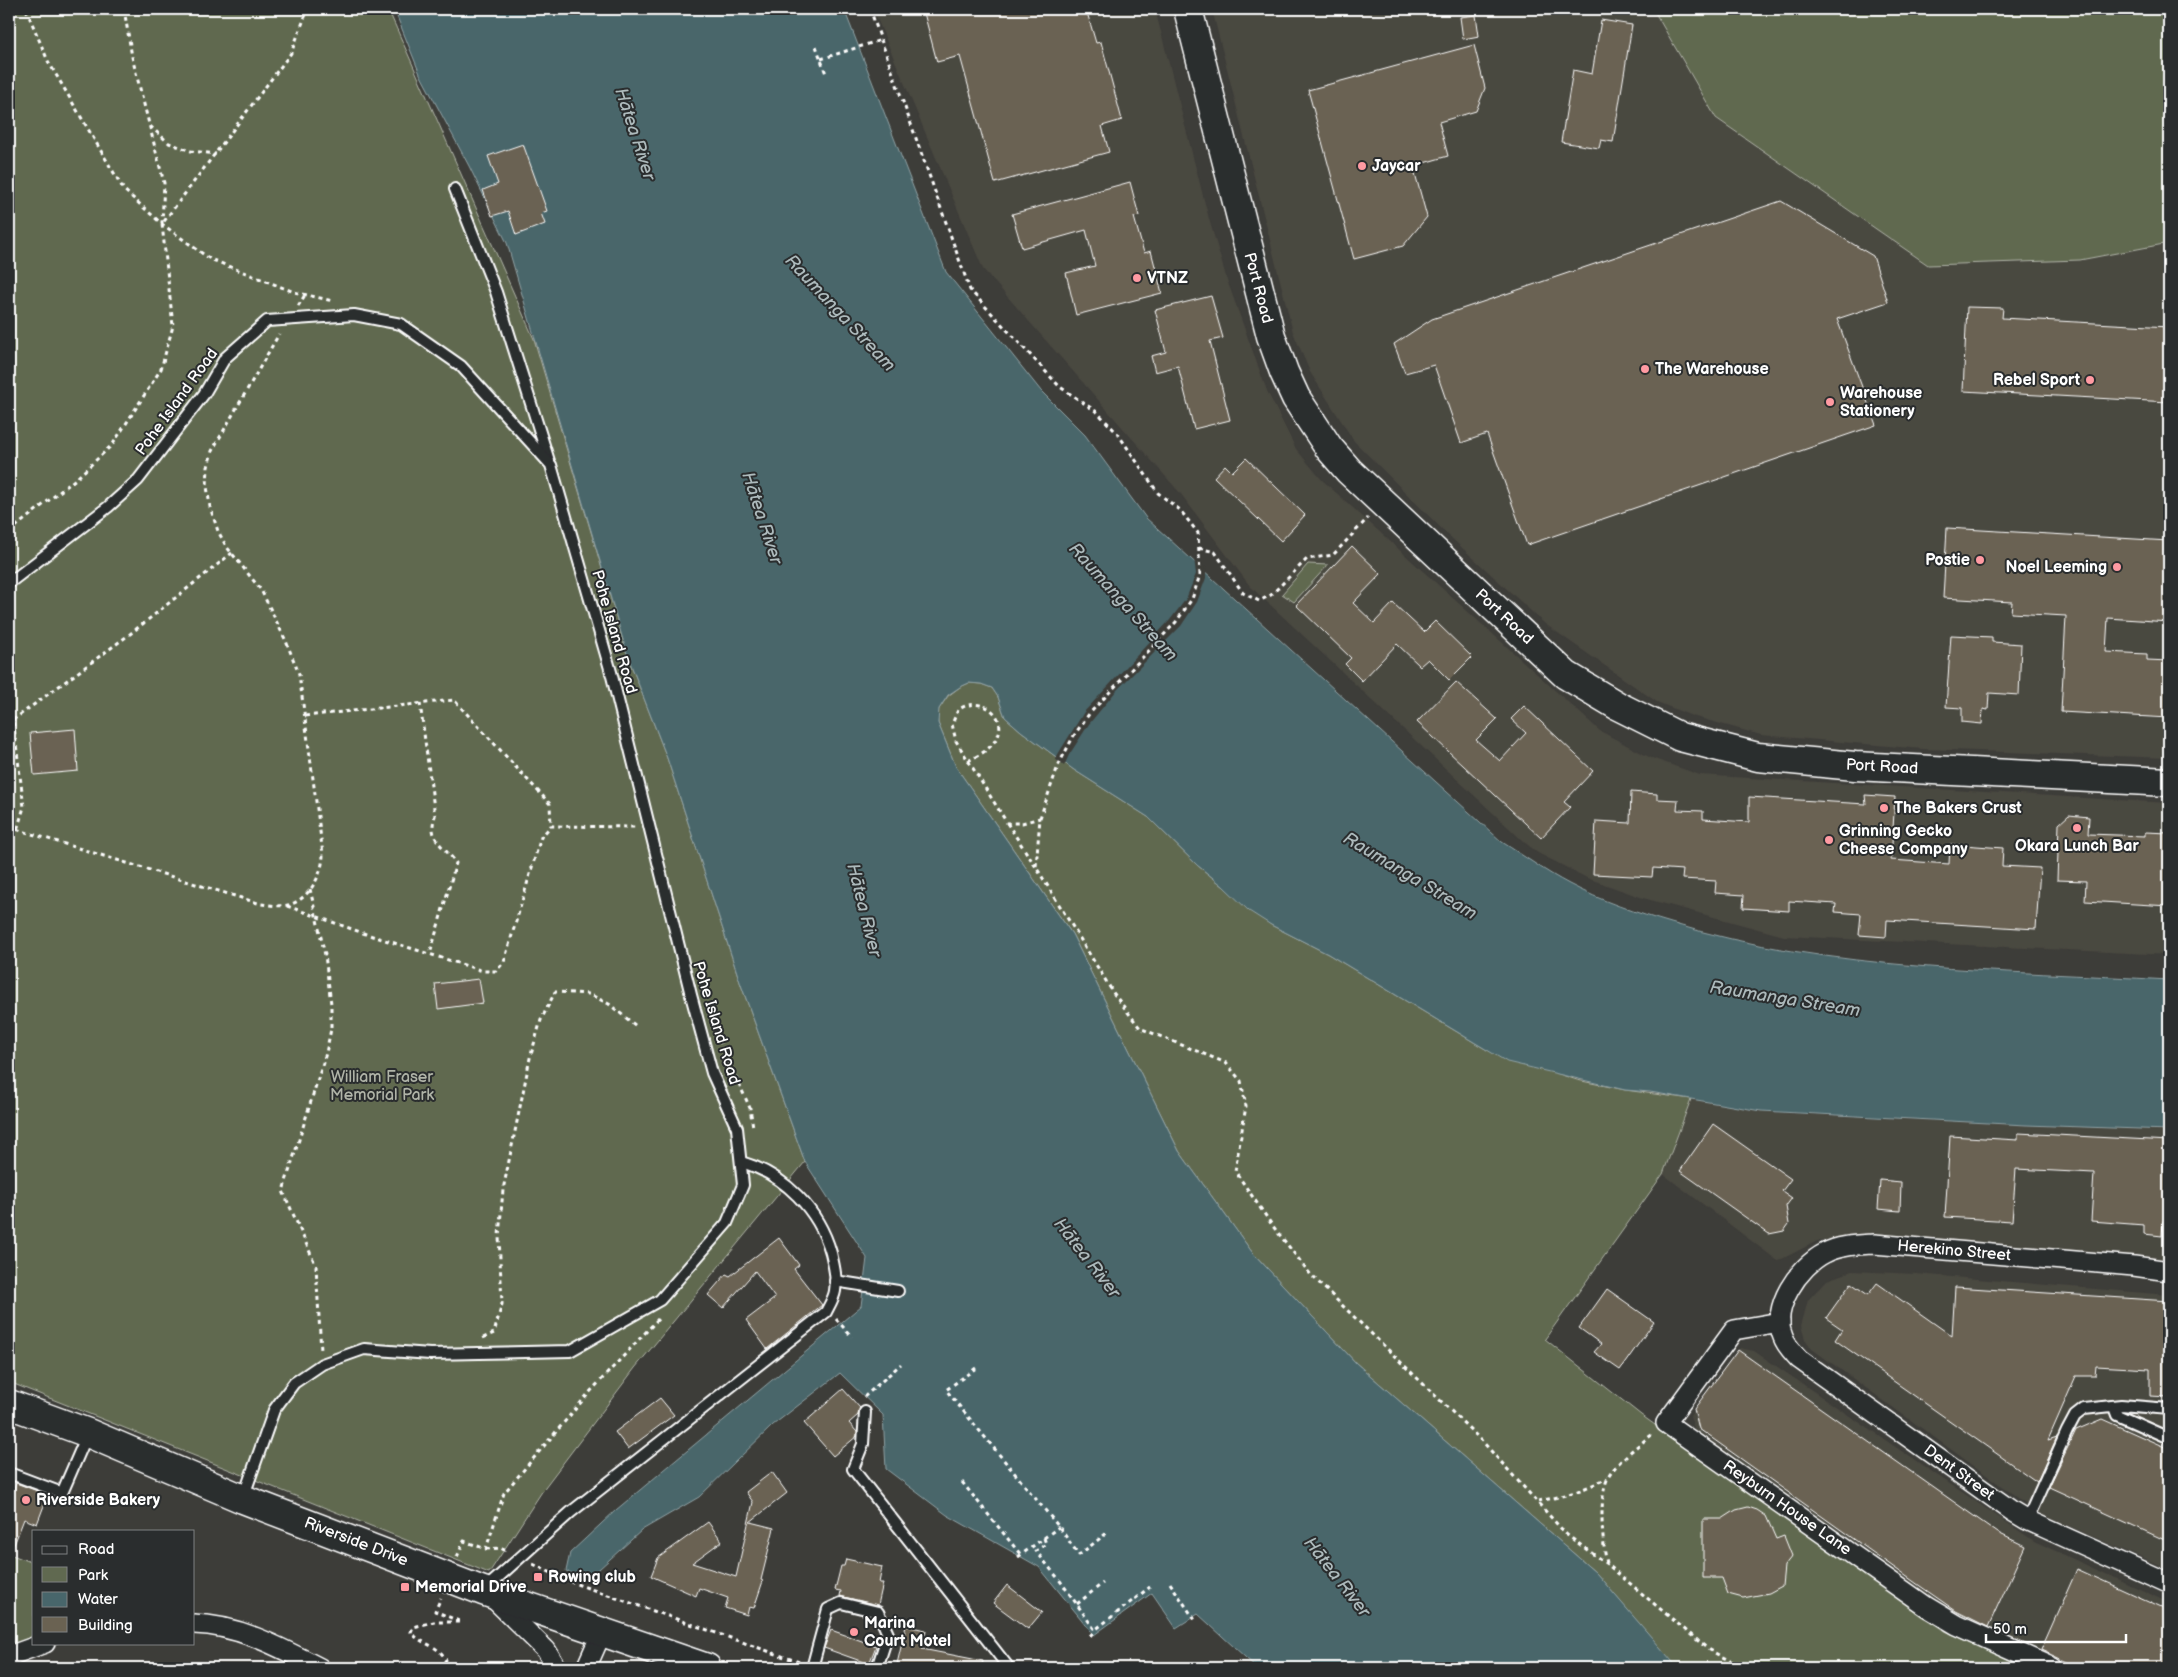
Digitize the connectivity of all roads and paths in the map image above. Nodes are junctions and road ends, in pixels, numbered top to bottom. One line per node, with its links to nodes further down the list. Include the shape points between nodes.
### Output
1 (26, 9): 13 (path, via 48,61 124,190)
2 (124, 9): 10 (path, via 132,57)
3 (308, 9): 11 (path, via 291,53)
4 (870, 9): 6 (path)
5 (1188, 9): 18 (main road, Port Road, via 1260,299 1284,372 1296,398 1329,448)
6 (881, 40): 8 (path); 20 (path, via 970,290 1060,387 1097,412 1118,434 1158,494 1180,510 1198,533)
7 (816, 46): 8 (path)
8 (821, 59): 9 (path)
9 (826, 74)
10 (150, 126): 11 (path, via 169,143 191,151); 13 (path, via 164,183)
11 (216, 154): 13 (path)
12 (455, 189): 17 (lane, Pohe Island Road, via 496,292)
13 (162, 224): 14 (path, via 210,259); 19 (path, via 173,326 161,369 112,444 77,478)
14 (305, 295): 15 (path); 16 (path)
15 (341, 302)
16 (289, 320): 17 (lane, Pohe Island Road, via 354,316 401,324 461,366); 21 (path, via 212,451 208,467 210,507 218,531); 22 (lane, Pohe Island Road, via 267,321 225,358 204,394 138,480 108,508)
17 (550, 465): 33 (lane, Pohe Island Road, via 611,672)
18 (1382, 502): 20 (path, via 1333,555 1307,559 1271,594 1259,600 1243,593 1215,552); 28 (main road, Port Road, via 1566,675 1680,737 1758,757)
19 (9, 532)
20 (1199, 548): 29 (path, via 1200,575 1192,599 1176,622 1089,714 1073,737)
21 (232, 553): 24 (path, via 261,590 286,641 299,674); 25 (path)
22 (9, 583)
23 (420, 703): 24 (path); 31 (path, via 454,700 550,804); 39 (path, via 435,816 432,827 438,844 450,853 456,863)
24 (304, 716): 36 (path, via 323,854 323,864)
25 (14, 720): 26 (path); 34 (path, via 24,807)
26 (9, 724)
27 (968, 762): 27 (path, via 956,741 952,724 958,710 980,704 995,713 999,727 996,741); 30 (path)
28 (2169, 782)
29 (1040, 818): 30 (path); 35 (path)
30 (1007, 823): 35 (path)
31 (551, 826): 33 (path); 39 (path, via 541,837 504,962 496,970 483,971)
32 (9, 827): 34 (path)
33 (649, 827): 43 (lane, Pohe Island Road, via 712,1073 736,1128)
34 (17, 830): 37 (path, via 261,904)
35 (1036, 867): 67 (path, via 1114,994 1140,1028 1226,1063 1241,1081 1246,1106 1235,1172 1311,1275 1469,1428)
36 (310, 889): 37 (path, via 301,900); 38 (path)
37 (287, 906): 38 (path)
38 (317, 916): 39 (path); 52 (path, via 325,955 331,1029 283,1191 316,1266)
39 (430, 954)
40 (636, 1026): 51 (path, via 609,1004 589,994 555,992 541,1020 530,1058 503,1190 499,1236 502,1304 494,1333)
41 (716, 1032): 42 (path, via 750,1108)
42 (753, 1129)
43 (741, 1162): 45 (lane, via 755,1166 782,1182 812,1212 827,1241); 51 (lane, Pohe Island Road, via 743,1185 727,1222 660,1300 570,1350)
44 (2169, 1271): 49 (street, Herekino Street, via 1857,1245 1824,1253 1809,1264 1787,1294)
45 (835, 1281): 46 (lane); 73 (lane, via 835,1292 826,1312 571,1512)
46 (898, 1290)
47 (663, 1314): 72 (path, via 589,1393 504,1493)
48 (834, 1316): 50 (path)
49 (1780, 1322): 60 (street, via 1734,1330); 68 (street, Dent Street, via 1782,1337 1799,1359)
50 (852, 1337)
51 (451, 1354): 52 (lane, Pohe Island Road, via 364,1349)
52 (322, 1364): 66 (lane, Pohe Island Road, via 294,1383 274,1410)
53 (901, 1364): 55 (path)
54 (976, 1368): 69 (path, via 946,1390)
55 (864, 1396)
56 (9, 1404): 61 (main road, Riverside Drive)
57 (2114, 1407): 58 (lane); 62 (lane, via 2117,1415); 68 (lane, via 2084,1409 2076,1416)
58 (2169, 1409)
59 (865, 1412): 96 (lane, via 863,1444 852,1468)
60 (1666, 1423): 64 (path, via 1623,1458); 98 (street, Reyburn House Lane, via 1927,1607 1957,1625)
61 (88, 1433): 63 (lane, via 62,1493); 66 (main road, Riverside Drive)
62 (2169, 1438)
63 (9, 1473)
64 (1608, 1477): 67 (path, via 1584,1490); 74 (path, via 1602,1525)
65 (962, 1482): 71 (path, via 1020,1556)
66 (243, 1499): 75 (main road, Riverside Drive)
67 (1537, 1501): 74 (path, via 1567,1535)
68 (2027, 1520): 78 (street, Dent Street)
69 (1059, 1527): 70 (path, via 1079,1555); 71 (path)
70 (1108, 1532)
71 (1044, 1538): 81 (path, via 1046,1544 1036,1551)
72 (486, 1549): 73 (path, via 501,1548); 75 (path, via 464,1541)
73 (519, 1558): 80 (lane); 94 (path, via 568,1581)
74 (1608, 1564): 97 (path, via 1709,1650)
75 (449, 1578): 80 (main road, Riverside Drive); 90 (path, via 435,1611 462,1622 434,1622 412,1627 415,1637 442,1651 446,1660)
76 (1103, 1583): 81 (path)
77 (1170, 1583): 82 (path)
78 (2169, 1584)
79 (1150, 1587): 84 (path)
80 (485, 1592): 85 (main road, Riverside Drive); 91 (street, via 546,1650)
81 (1077, 1604): 84 (path)
82 (1195, 1620)
83 (195, 1624): 89 (street, via 235,1631)
84 (1095, 1630): 86 (path)
85 (602, 1632): 92 (street); 93 (main road, Riverside Drive)
86 (1090, 1636)
87 (42, 1644): 88 (street)
88 (9, 1656)
89 (320, 1668)
90 (439, 1668)
91 (556, 1668)
92 (586, 1668)
93 (707, 1668)
94 (812, 1668): 95 (lane, via 828,1609 841,1603 878,1612 888,1634)
95 (877, 1668)
96 (1009, 1668)
97 (1744, 1668)
98 (2053, 1668)

